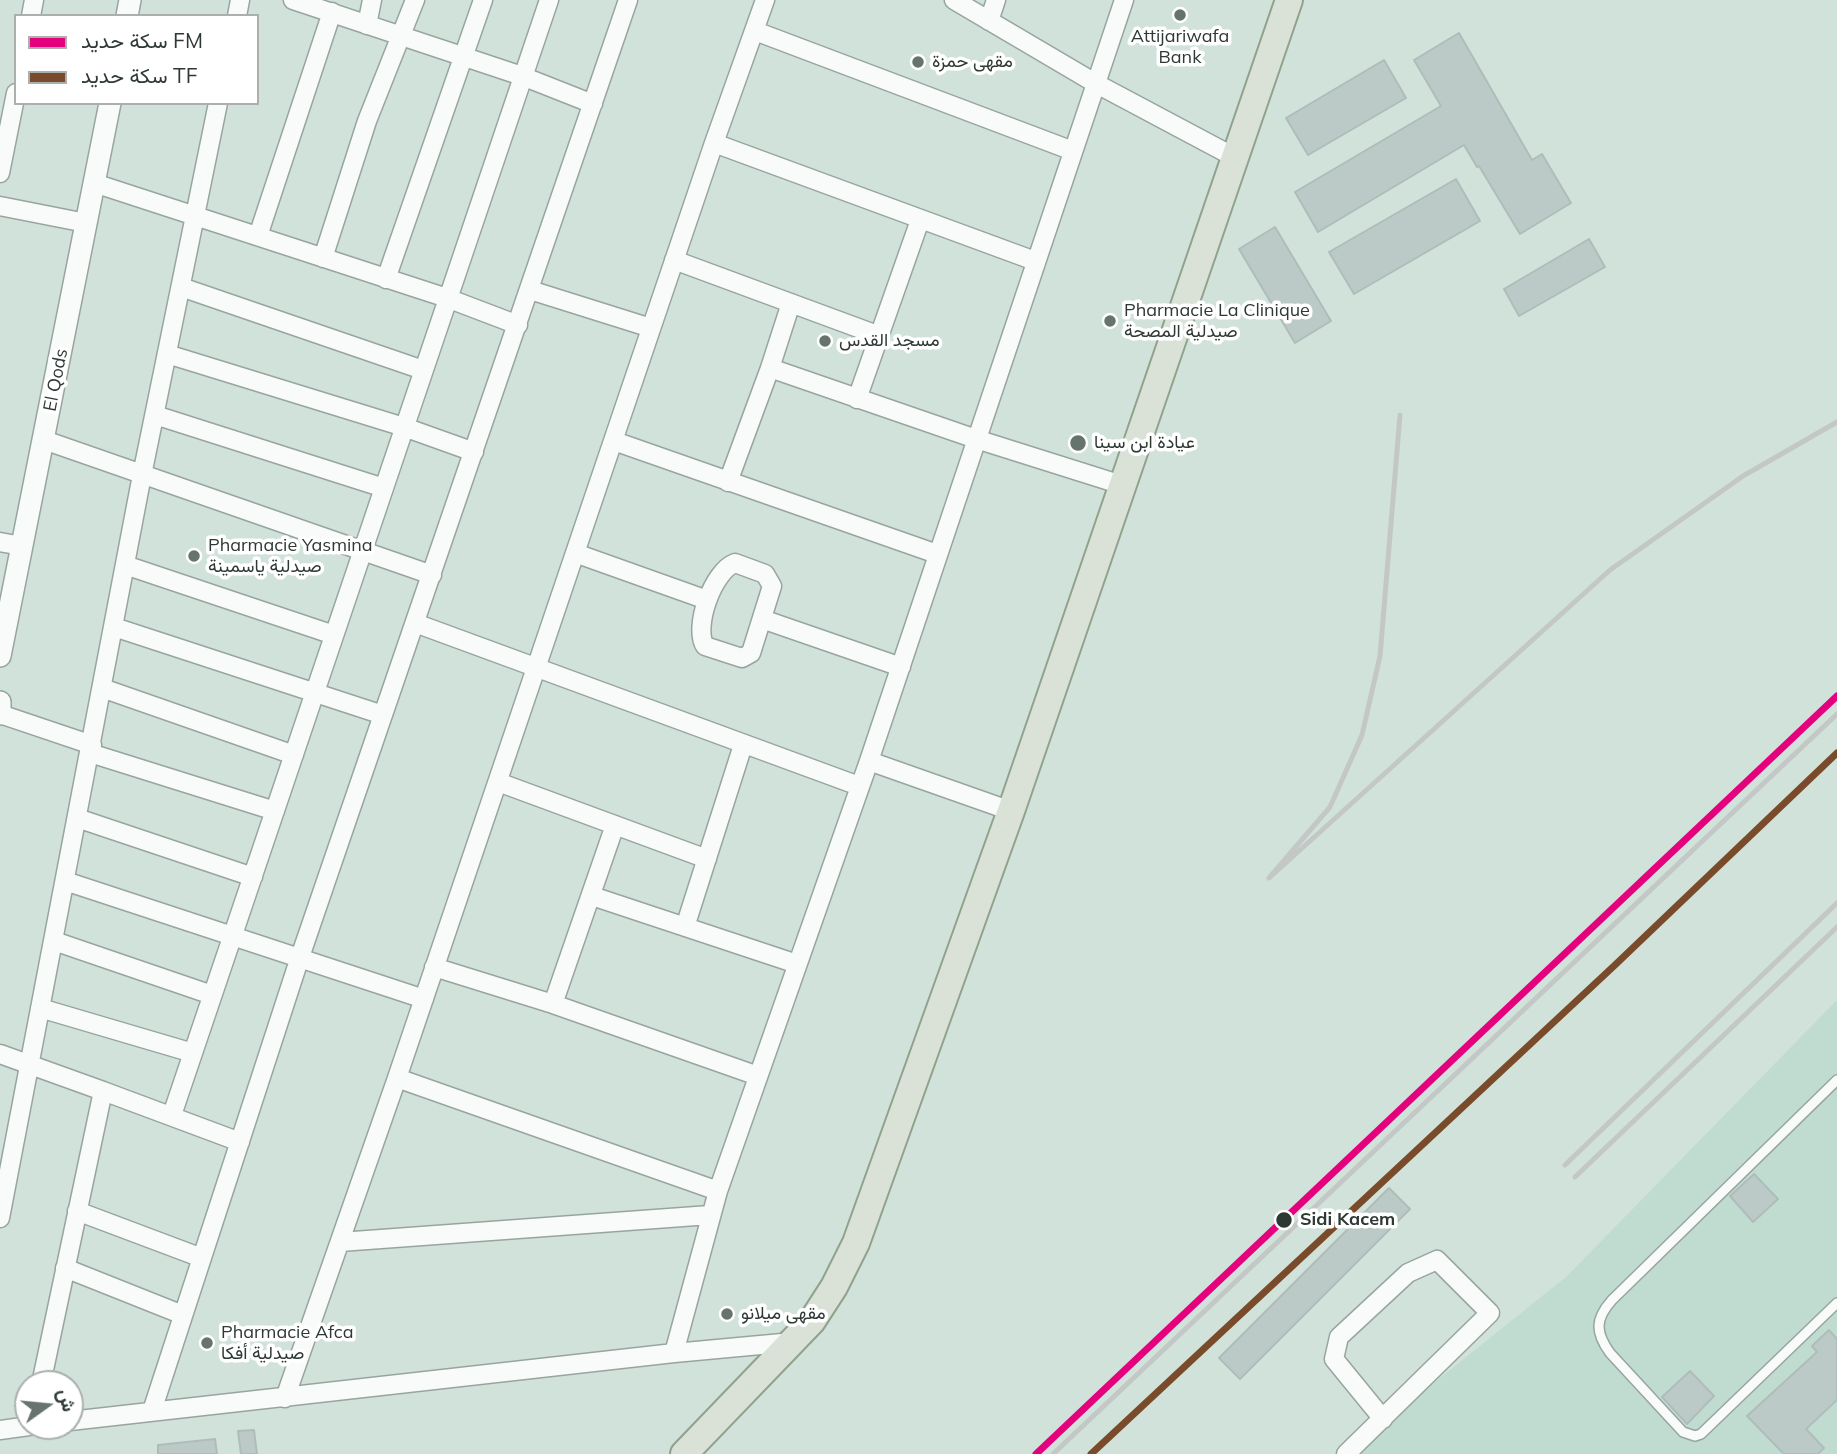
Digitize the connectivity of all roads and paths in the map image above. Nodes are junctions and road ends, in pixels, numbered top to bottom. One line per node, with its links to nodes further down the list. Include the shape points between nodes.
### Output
1 (372, 0): 14 (street)
2 (415, 0): 16 (street)
3 (483, 0): 17 (street)
4 (549, 0): 18 (street)
5 (628, 0): 21 (street)
6 (765, 0): 15 (street)
7 (954, 0): 13 (street)
8 (996, 0): 13 (street)
9 (1124, 0): 19 (street)
10 (1289, 0): 27 (main road)
11 (303, 1): 12 (street)
12 (332, 12): 14 (street); 34 (street)
13 (989, 21): 19 (street)
14 (367, 24): 16 (street)
15 (755, 32): 25 (street); 26 (street)
16 (401, 36): 17 (street); 35 (street, via 367,121)
17 (464, 57): 18 (street); 38 (street)
18 (522, 76): 21 (street); 41 (street)
19 (1095, 83): 26 (street); 27 (street)
20 (14, 98): 24 (street)
21 (593, 104): 40 (street)
22 (110, 105): 29 (street, El Qods)
23 (218, 105): 31 (street)
24 (4, 126): 28 (street)
25 (714, 143): 32 (street); 36 (street)
26 (1073, 150): 37 (street)
27 (1236, 158): 58 (main road)
28 (0, 173)
29 (94, 183): 31 (street); 33 (street, El Qods)
30 (0, 206): 33 (street)
31 (195, 215): 34 (street); 39 (street)
32 (920, 220): 37 (street); 45 (street)
33 (86, 223): 53 (street, El Qods)
34 (258, 236): 35 (street)
35 (323, 258): 38 (street)
36 (674, 260): 42 (street); 44 (street)
37 (1035, 261): 52 (street)
38 (386, 279): 41 (street)
39 (181, 287): 46 (street); 48 (street)
40 (530, 290): 43 (street); 44 (street)
41 (447, 298): 43 (street); 48 (street)
42 (791, 303): 45 (street); 47 (street)
43 (518, 326): 55 (street)
44 (651, 328): 54 (street)
45 (880, 336): 49 (street)
46 (167, 354): 50 (street); 51 (street)
47 (770, 368): 49 (street); 57 (street)
48 (423, 370): 51 (street)
49 (857, 399): 52 (street)
50 (155, 415): 56 (street); 59 (street)
51 (404, 427): 55 (street); 59 (street)
52 (976, 439): 58 (street); 64 (street)
53 (44, 440): 56 (street); 61 (street, El Qods)
54 (614, 442): 57 (street); 63 (street)
55 (474, 452): 66 (street)
56 (142, 475): 62 (street); 65 (street)
57 (728, 482): 64 (street)
58 (1122, 485): 87 (main road)
59 (384, 488): 62 (street)
60 (0, 541): 61 (street)
61 (22, 546): 72 (street, El Qods)
62 (362, 552): 66 (street); 71 (street)
63 (575, 553): 67 (street); 74 (street)
64 (937, 554): 73 (street)
65 (125, 565): 70 (street); 71 (street)
66 (432, 575): 69 (street)
67 (708, 600): 68 (street, via 718,576 728,566 757,569 772,586); 68 (street, via 701,635 709,648 739,658 748,656)
68 (762, 619): 73 (street)
69 (415, 623): 74 (street); 79 (street)
70 (114, 627): 75 (street); 76 (street)
71 (334, 635): 76 (street)
72 (0, 656)
73 (901, 667): 83 (street)
74 (537, 668): 80 (street); 84 (street)
75 (102, 688): 81 (street); 82 (street)
76 (314, 693): 79 (street); 82 (street)
77 (0, 702): 78 (street)
78 (0, 714): 81 (street)
79 (383, 715): 97 (street)
80 (743, 745): 85 (street); 90 (street)
81 (91, 749): 86 (street); 88 (street)
82 (294, 755): 86 (street)
83 (869, 761): 85 (street); 87 (street)
84 (498, 782): 89 (street); 99 (street)
85 (859, 786): 98 (street)
86 (275, 811): 91 (street)
87 (1010, 811): 122 (main road, via 856,1243 822,1308)
88 (77, 818): 91 (street); 92 (street)
89 (615, 825): 90 (street); 93 (street)
90 (707, 859): 94 (street)
91 (253, 877): 95 (street)
92 (65, 881): 95 (street); 96 (street)
93 (592, 896): 94 (street); 102 (street)
94 (685, 926): 98 (street)
95 (232, 936): 97 (street); 100 (street)
96 (54, 941): 100 (street); 103 (street)
97 (300, 957): 101 (street); 112 (street)
98 (797, 964): 107 (street)
99 (434, 967): 101 (street); 102 (street)
100 (212, 995): 104 (street)
101 (424, 999): 108 (street)
102 (553, 1004): 107 (street)
103 (40, 1009): 104 (street); 106 (street)
104 (192, 1053): 111 (street)
105 (0, 1054): 106 (street)
106 (30, 1064): 110 (street); 116 (street)
107 (758, 1076): 113 (street)
108 (397, 1078): 113 (street); 117 (street)
109 (1837, 1080): 120 (lane, via 1612,1300 1600,1317 1599,1332 1610,1353 1683,1432 1695,1436)
110 (103, 1091): 111 (street); 114 (street)
111 (172, 1115): 112 (street)
112 (240, 1142): 118 (street)
113 (718, 1191): 115 (street)
114 (77, 1211): 118 (street); 119 (street)
115 (710, 1215): 117 (street); 123 (street)
116 (0, 1218)
117 (340, 1242): 125 (street)
118 (202, 1258): 121 (street)
119 (65, 1268): 121 (street); 124 (street)
120 (1837, 1303)
121 (183, 1315): 126 (street)
122 (793, 1342): 123 (street); 129 (main road)
123 (674, 1353): 125 (street)
124 (44, 1370)
125 (285, 1398): 126 (street)
126 (152, 1411): 127 (street)
127 (84, 1419)
128 (1382, 1419): 128 (street, via 1334,1359 1339,1336 1408,1273 1437,1260 1490,1313); 130 (street)
129 (684, 1454)
130 (1346, 1454)

